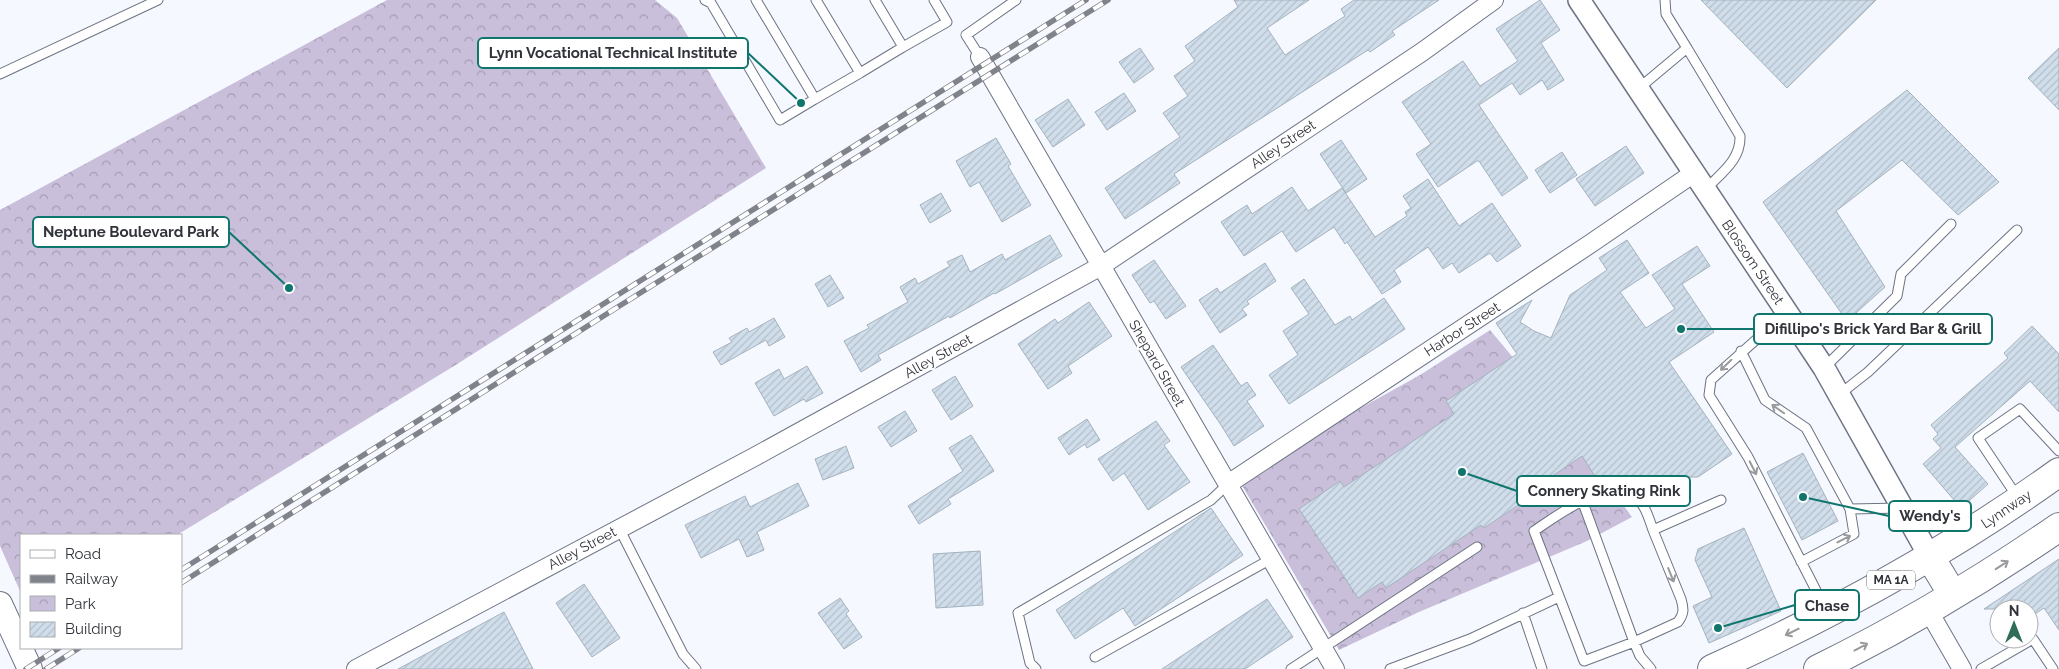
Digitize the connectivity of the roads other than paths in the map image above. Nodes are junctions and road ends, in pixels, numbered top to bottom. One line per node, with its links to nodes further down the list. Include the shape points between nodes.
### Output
1 (158, 0): 15 (lane)
2 (705, 0): 17 (lane, via 711,3 780,120)
3 (756, 0): 17 (lane)
4 (816, 0): 14 (lane)
5 (875, 0): 11 (lane)
6 (934, 0): 11 (lane, via 946,22)
7 (1016, 0): 13 (lane, via 966,35)
8 (1494, 0): 21 (street, Alley Street, via 1422,52)
9 (1579, 0): 16 (street, Blossom Street)
10 (1665, 0): 12 (lane, via 1666,14)
11 (903, 47): 14 (lane)
12 (1687, 48): 16 (lane); 18 (lane, via 1740,136 1735,159)
13 (980, 57): 21 (street, Shepard Street)
14 (860, 73): 17 (lane)
15 (0, 74)
16 (1638, 89): 18 (street, Blossom Street)
17 (815, 99)
18 (1700, 181): 22 (street, Blossom Street); 28 (street, Harbor Street, via 1590,244)
19 (1951, 224): 24 (lane, via 1901,274 1897,296)
20 (2018, 230): 25 (lane, via 1868,372)
21 (1101, 266): 28 (street, Shepard Street); 35 (street, Alley Street)
22 (1787, 312): 23 (lane); 24 (street, Blossom Street)
23 (1741, 351): 33 (lane, one-way to 23, via 1806,428 1765,400); 40 (lane, one-way to 40, via 1711,380 1709,395 1748,457)
24 (1824, 368): 25 (street, Blossom Street)
25 (1840, 394): 32 (street, Blossom Street)
26 (2059, 451): 31 (lane, via 2020,409 1978,438)
27 (2059, 472): 31 (highway, Lynnway / MA 1A)
28 (1228, 484): 39 (street, Shepard Street); 55 (lane, via 1212,500 1018,613 1030,663)
29 (1582, 500): 36 (lane, via 1601,494 1634,496 1642,505); 42 (lane, via 1534,531); 47 (lane)
30 (1721, 500): 36 (lane)
31 (2020, 500): 38 (highway, Lynnway / MA 1A)
32 (1902, 508): 33 (lane); 38 (street, Blossom Street)
33 (1850, 509): 40 (lane, one-way to 33, via 1854,534)
34 (2059, 527): 41 (highway, one-way to 34)
35 (620, 528): 53 (street, Alley Street); 54 (lane, via 683,654)
36 (1653, 530): 47 (lane, one-way to 47, via 1684,608 1678,622)
37 (1477, 547): 49 (lane)
38 (1930, 557): 41 (highway); 46 (highway, Lynnway / MA 1A)
39 (1271, 558): 49 (street, Shepard Street); 51 (lane)
40 (1801, 562): 46 (lane)
41 (1953, 595): 44 (highway)
42 (1559, 597): 45 (lane); 47 (lane, via 1584,661)
43 (0, 604): 48 (main road)
44 (1928, 610): 62 (highway, one-way to 44); 63 (street)
45 (1523, 613): 58 (lane, via 1470,639); 59 (lane)
46 (1827, 614): 61 (highway, Lynnway / MA 1A, one-way to 61)
47 (1634, 642): 60 (lane)
48 (20, 647)
49 (1323, 648): 56 (lane); 57 (street, Shepard Street)
50 (21, 649): 52 (main road)
51 (1095, 657)
52 (30, 669)
53 (356, 669)
54 (696, 669)
55 (1036, 669)
56 (1291, 669)
57 (1335, 669)
58 (1390, 669)
59 (1542, 669)
60 (1651, 669)
61 (1712, 669)
62 (1818, 669)
63 (1962, 669)
64 (1981, 669): 65 (lane, via 2033,639)
65 (2053, 669)

